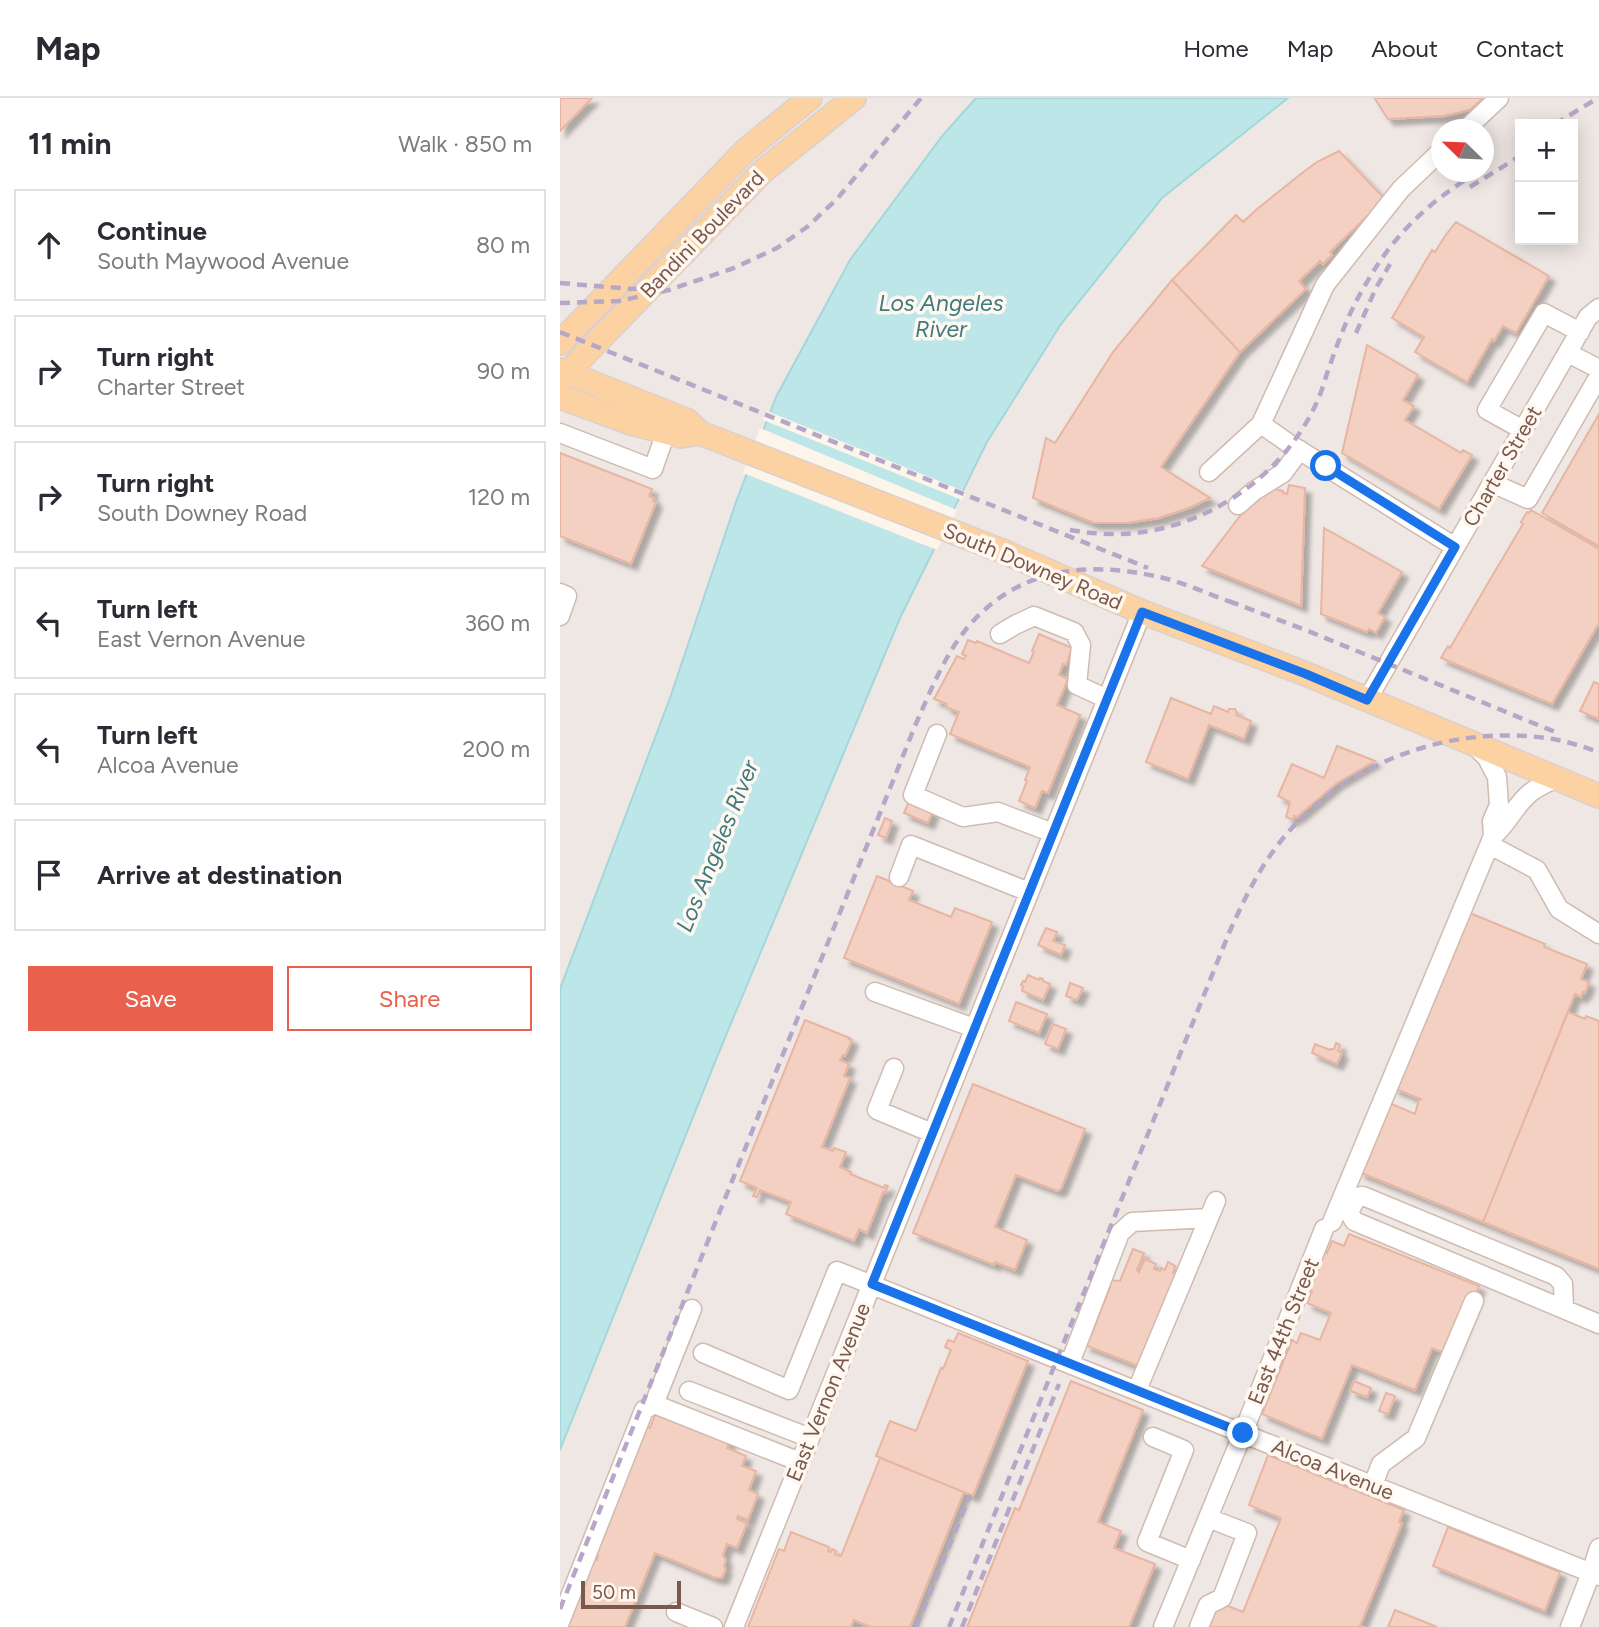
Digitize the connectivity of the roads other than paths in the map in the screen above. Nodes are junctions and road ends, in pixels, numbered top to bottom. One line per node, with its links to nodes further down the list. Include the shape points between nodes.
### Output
1 (810, 98): 8 (main road, Bandini Boulevard, via 746,150)
2 (853, 98): 9 (main road, Bandini Boulevard, via 762,171)
3 (1499, 98): 4 (street)
4 (1477, 119)
5 (1431, 160): 16 (street, via 1401,189 1325,285)
6 (1599, 307): 7 (street, Charter Street)
7 (1580, 332): 10 (street, Charter Street); 17 (street, via 1544,313 1487,410)
8 (560, 343)
9 (593, 345): 12 (main road, Bandini Boulevard); 14 (main road, via 601,377)
10 (1568, 353): 11 (street); 17 (street, Charter Street)
11 (1599, 369)
12 (562, 374): 14 (main road, South Downey Road)
13 (1599, 376): 23 (street, via 1528,499)
14 (620, 394): 20 (main road, South Downey Road, via 688,421)
15 (560, 397): 18 (main road, South Downey Road)
16 (1261, 424): 21 (street); 22 (street)
17 (1523, 430): 23 (street, Charter Street)
18 (666, 432): 19 (street, via 653,469); 20 (main road, South Downey Road, via 681,436)
19 (560, 433)
20 (700, 433): 27 (main road, South Downey Road, via 1002,551)
21 (1300, 450): 24 (street, via 1283,473); 25 (street)
22 (1209, 472)
23 (1492, 483): 25 (street, Charter Street)
24 (1238, 505)
25 (1455, 547): 31 (street, Charter Street)
26 (560, 593): 28 (street, via 568,596)
27 (1142, 612): 30 (street, East Vernon Avenue); 31 (main road, South Downey Road)
28 (560, 616)
29 (1000, 634): 30 (street, via 1034,616 1074,632 1081,645 1077,685)
30 (1107, 699): 36 (street, East Vernon Avenue)
31 (1367, 700): 33 (main road, South Downey Road)
32 (937, 734): 36 (street, via 913,795 963,817 998,812)
33 (1473, 744): 34 (main road, South Downey Road); 37 (street, East 44th Street, via 1497,777 1499,805)
34 (1555, 779): 35 (main road, South Downey Road); 37 (street, East 44th Street, via 1530,792)
35 (1599, 796)
36 (1053, 833): 39 (street, East Vernon Avenue)
37 (1492, 841): 40 (street, via 1537,870 1559,909); 47 (street, East 44th Street)
38 (899, 877): 39 (street, via 911,845)
39 (1029, 892): 42 (street, East Vernon Avenue)
40 (1599, 934)
41 (875, 992): 42 (street)
42 (974, 1028): 44 (street, East Vernon Avenue)
43 (894, 1068): 44 (street, via 877,1110)
44 (932, 1133): 48 (street, East Vernon Avenue)
45 (1216, 1201): 46 (street)
46 (1209, 1218): 54 (street, via 1132,1222 1120,1233); 55 (street)
47 (1336, 1218): 50 (street, via 1354,1221); 50 (street, via 1363,1196 1556,1276 1563,1284); 58 (street, East 44th Street)
48 (872, 1284): 53 (street, Alcoa Avenue, via 837,1271 789,1390); 54 (street, Alcoa Avenue); 60 (street, East Vernon Avenue)
49 (1474, 1301): 62 (street, via 1416,1438 1381,1464)
50 (1564, 1308): 52 (street)
51 (692, 1309): 57 (street)
52 (1599, 1324)
53 (704, 1353)
54 (1070, 1363): 55 (street, Alcoa Avenue)
55 (1137, 1390): 58 (street, Alcoa Avenue)
56 (689, 1391): 60 (street)
57 (654, 1404): 61 (street); 68 (street, via 644,1410)
58 (1243, 1433): 62 (street, Alcoa Avenue); 63 (street, East 44th Street)
59 (1153, 1437): 65 (street, via 1184,1450 1147,1542)
60 (810, 1438): 61 (street, East Vernon Avenue)
61 (800, 1462): 70 (street, East Vernon Avenue)
62 (1373, 1485): 66 (street, Alcoa Avenue)
63 (1208, 1518): 65 (street, East 44th Street); 72 (street, via 1247,1533 1222,1598 1208,1605)
64 (1599, 1548): 66 (street)
65 (1191, 1560): 71 (street, East 44th Street)
66 (1595, 1574): 73 (street)
67 (676, 1612): 69 (street)
68 (560, 1622)
69 (713, 1627)
70 (734, 1627)
71 (1163, 1627)
72 (1199, 1627)
73 (1570, 1627)

